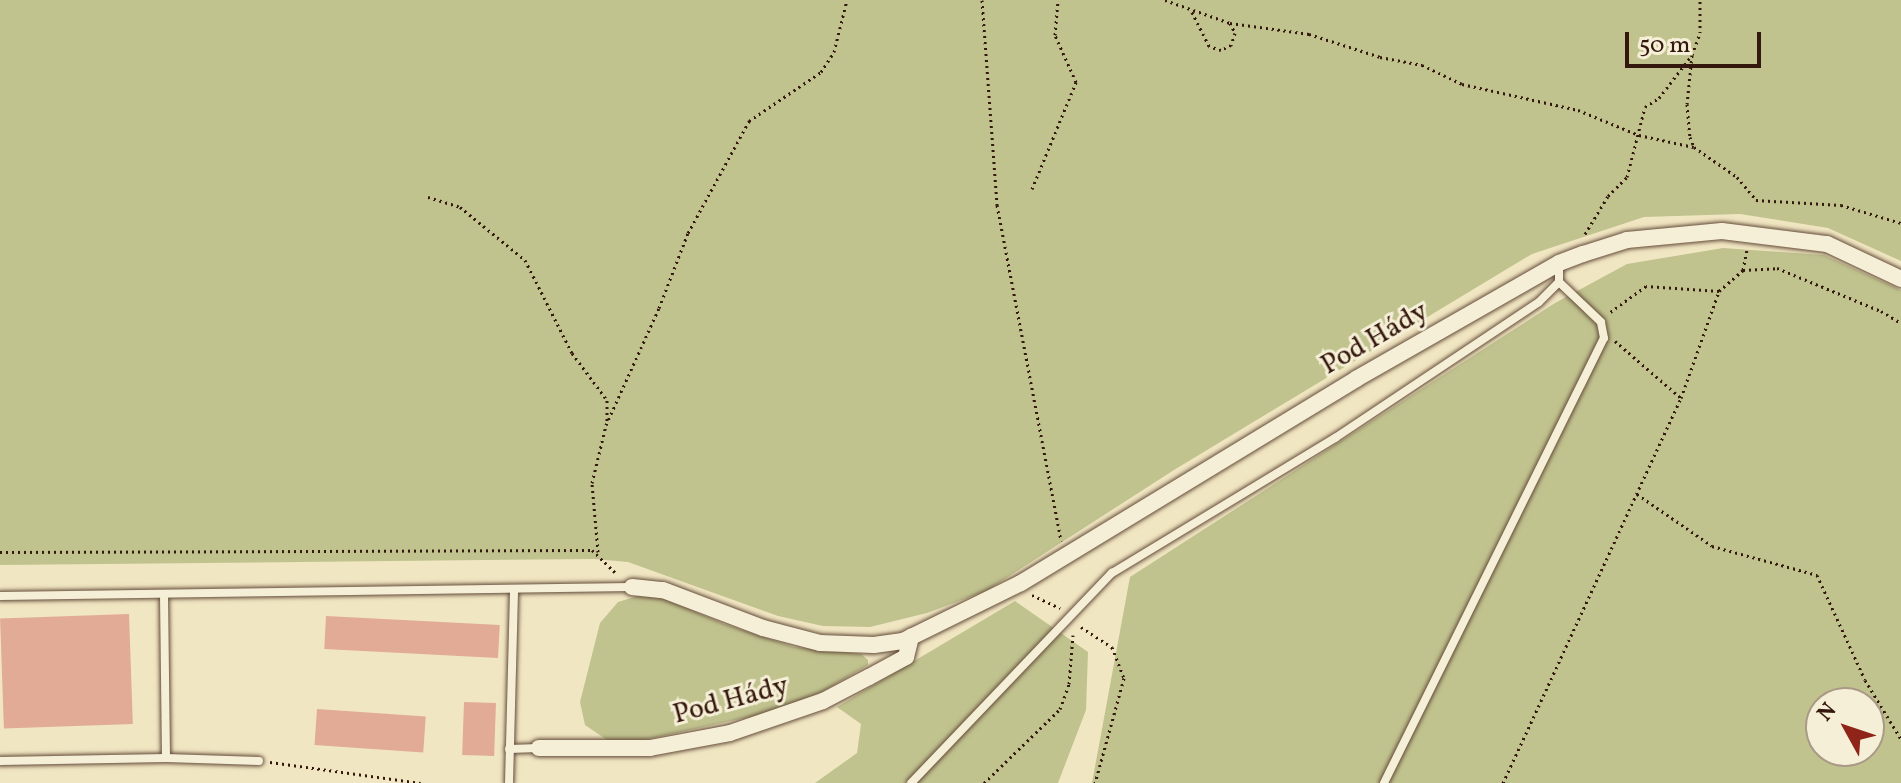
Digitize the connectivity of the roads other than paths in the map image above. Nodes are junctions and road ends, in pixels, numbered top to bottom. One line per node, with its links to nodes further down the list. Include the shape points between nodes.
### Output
1 (1559, 263): 2 (street, Pod Hády, via 1627,240 1722,231 1827,244); 3 (lane); 8 (street, Pod Hády, via 1356,379 1021,583)
2 (1901, 279)
3 (1559, 282): 15 (lane, via 1539,302 1335,438 1112,573); 16 (lane, via 1601,322 1604,338)
4 (632, 587): 5 (lane); 8 (street, Pod Hády, via 663,590 763,628 820,643 874,645)
5 (514, 591): 6 (lane); 10 (lane)
6 (164, 594): 7 (lane); 11 (lane)
7 (0, 596)
8 (911, 637): 9 (street, Pod Hády, via 906,657 869,677 823,701 730,733 650,748)
9 (539, 748): 10 (lane)
10 (509, 749): 14 (lane)
11 (166, 758): 12 (lane); 13 (lane)
12 (0, 761)
13 (259, 761)
14 (509, 783)
15 (911, 783)
16 (1384, 783)

